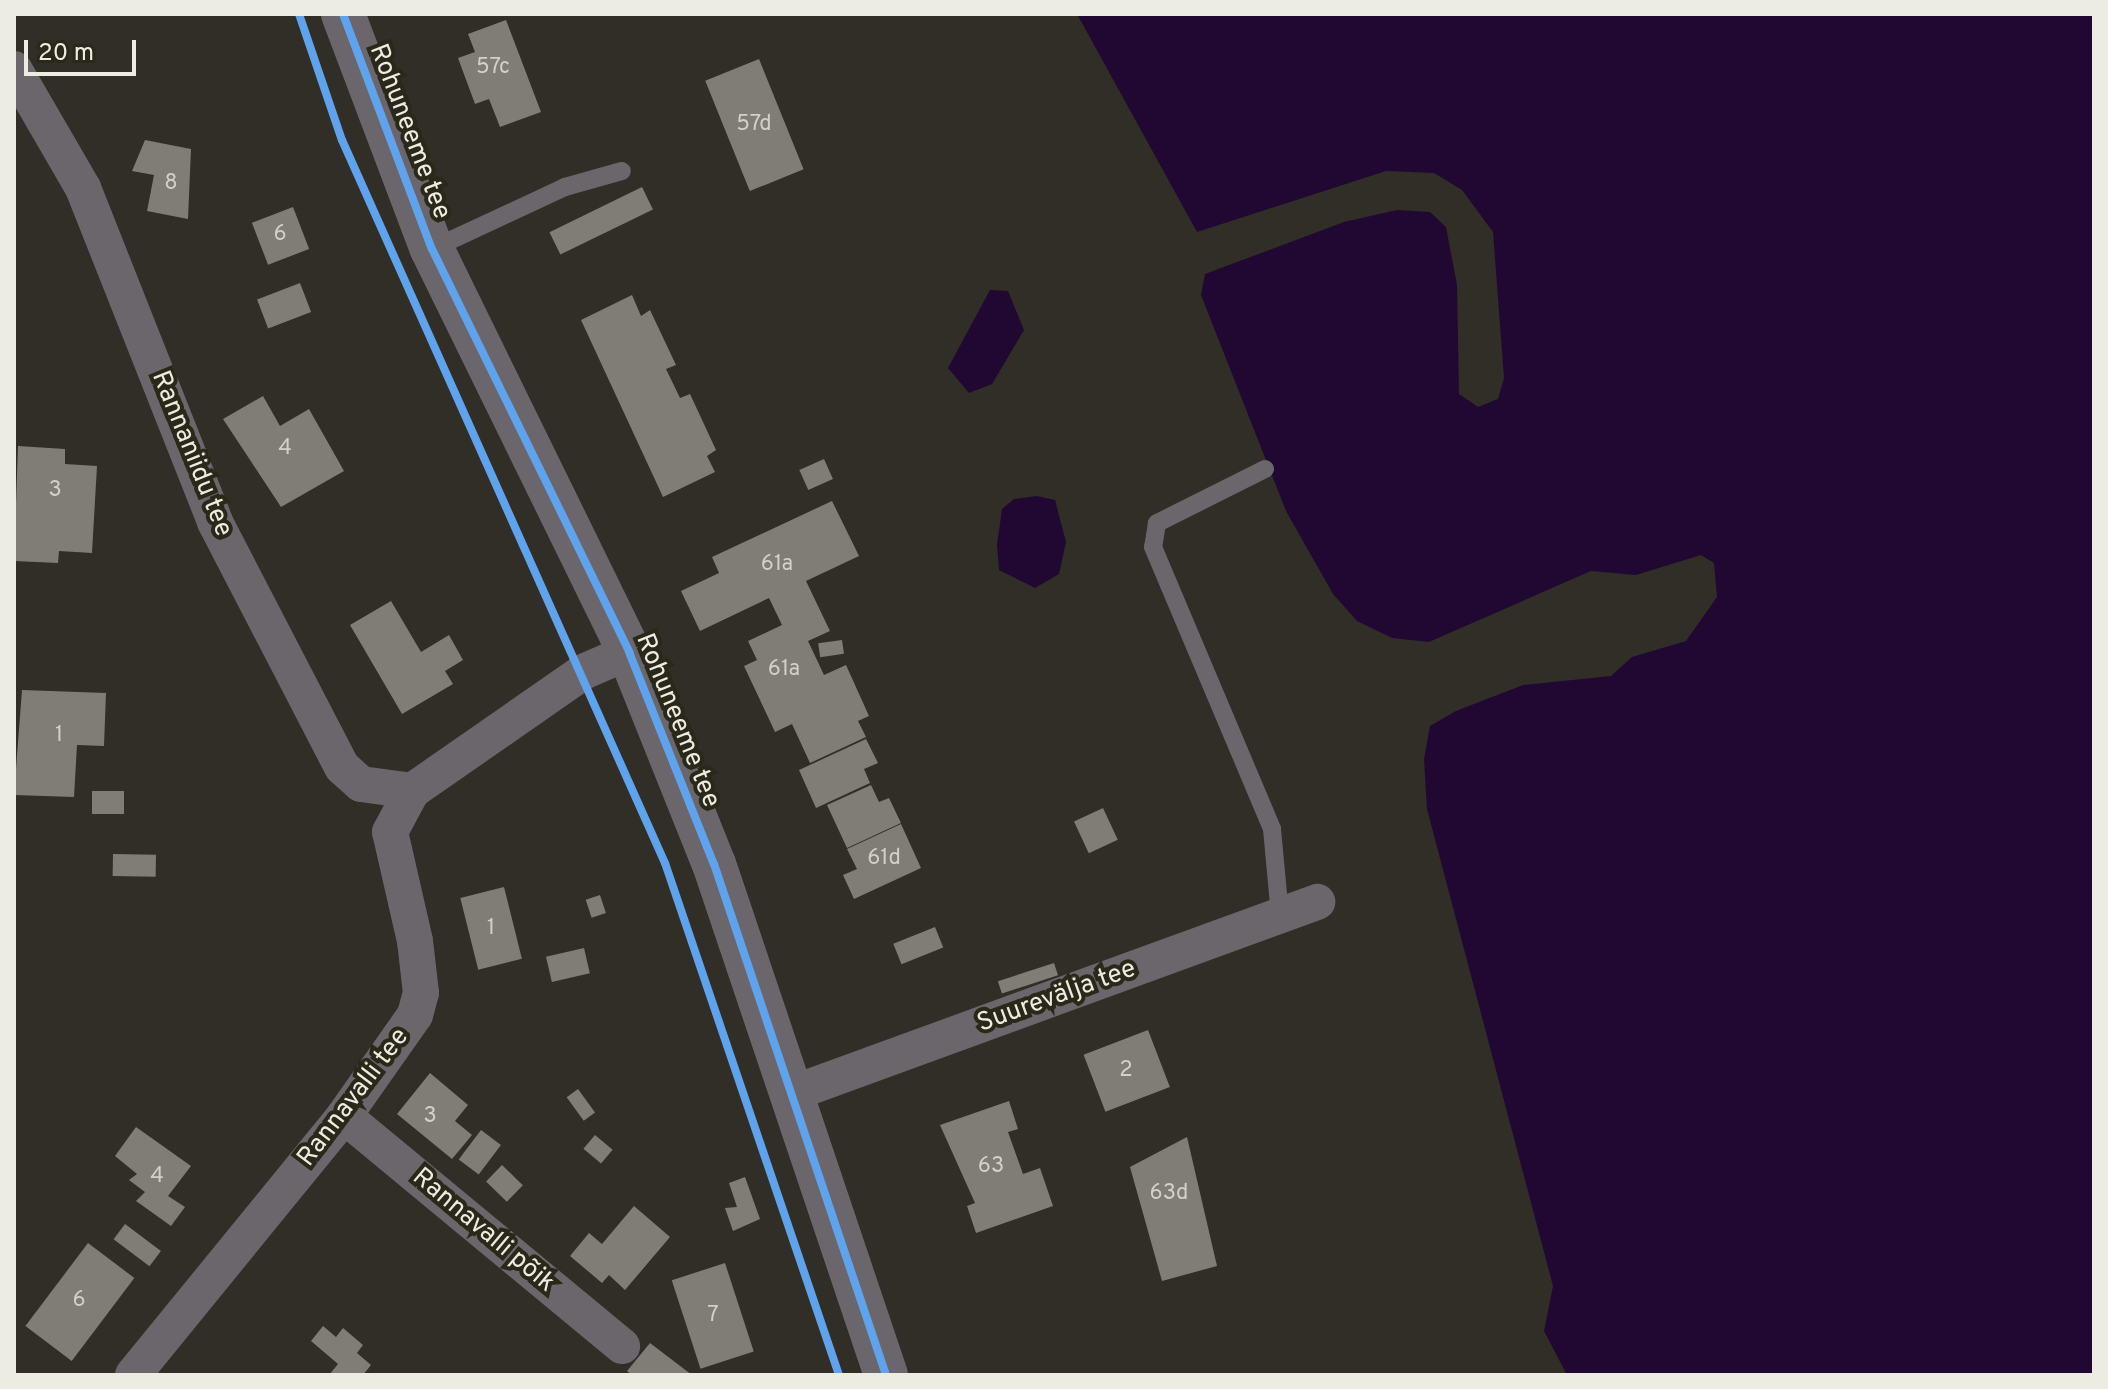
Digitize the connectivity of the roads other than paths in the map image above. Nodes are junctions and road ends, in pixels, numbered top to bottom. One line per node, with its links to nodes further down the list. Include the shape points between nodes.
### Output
1 (343, 14): 4 (street, Rohuneeme tee)
2 (14, 69): 7 (street, Rannaniidu tee, via 83,188 215,522 342,767 361,784)
3 (622, 171): 4 (lane, via 565,187)
4 (432, 249): 6 (street, Rohuneeme tee)
5 (1265, 469): 9 (lane, via 1157,523 1153,547 1272,829)
6 (629, 652): 7 (street, Rannavalli tee, via 583,672); 10 (street, Rohuneeme tee)
7 (412, 791): 11 (street, Rannavalli tee, via 390,832 421,993 415,1015)
8 (1317, 902): 9 (street, Suurevälja tee)
9 (1280, 915): 10 (street, Suurevälja tee)
10 (796, 1092): 14 (street, Rohuneeme tee)
11 (344, 1116): 12 (street, Rannavalli põik); 13 (street, Rannavalli tee)
12 (622, 1346)
13 (133, 1375)
14 (886, 1375)

